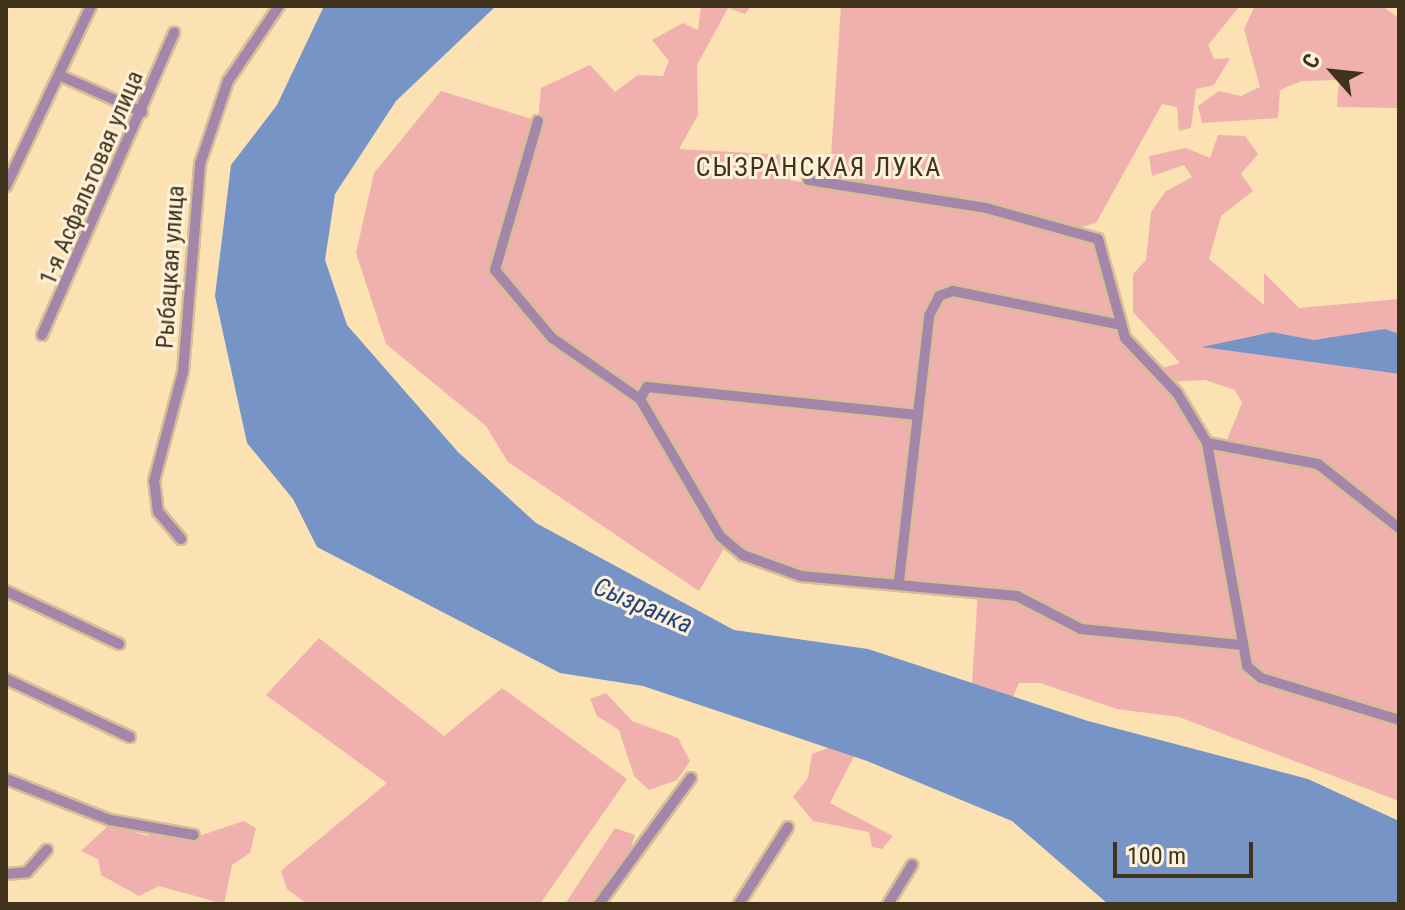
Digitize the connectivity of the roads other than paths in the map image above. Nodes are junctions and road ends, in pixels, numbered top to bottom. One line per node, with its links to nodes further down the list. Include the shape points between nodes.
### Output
1 (91, 6): 4 (street)
2 (279, 6): 15 (street, Рыбацкая улица, via 228,81 200,164 183,372 154,481 158,512)
3 (174, 33): 5 (street, 1-я Асфальтовая улица)
4 (59, 75): 5 (street); 8 (street)
5 (142, 112): 10 (street, 1-я Асфальтовая улица)
6 (538, 121): 11 (street, via 495,270 552,338)
7 (808, 180): 9 (street, via 1086,233 1104,247)
8 (6, 186)
9 (1121, 325): 12 (street, via 953,291 939,296 929,316); 13 (street)
10 (42, 335)
11 (640, 399): 12 (street, via 647,387); 16 (street, via 720,536 743,555 801,576)
12 (918, 415): 16 (street)
13 (1207, 443): 14 (street, via 1318,464); 19 (street, via 1241,610)
14 (1399, 528)
15 (181, 539)
16 (899, 581): 19 (street, via 915,590 1017,596 1081,629)
17 (6, 591): 18 (street)
18 (119, 644)
19 (1240, 645): 21 (street, via 1261,678)
20 (6, 679): 22 (street)
21 (1399, 720)
22 (130, 737)
23 (691, 778): 30 (street)
24 (6, 779): 26 (street, via 110,820)
25 (788, 827): 31 (street)
26 (194, 835)
27 (47, 850): 29 (street, via 27,872)
28 (912, 865): 32 (street)
29 (6, 874)
30 (599, 904)
31 (739, 904)
32 (888, 904)

